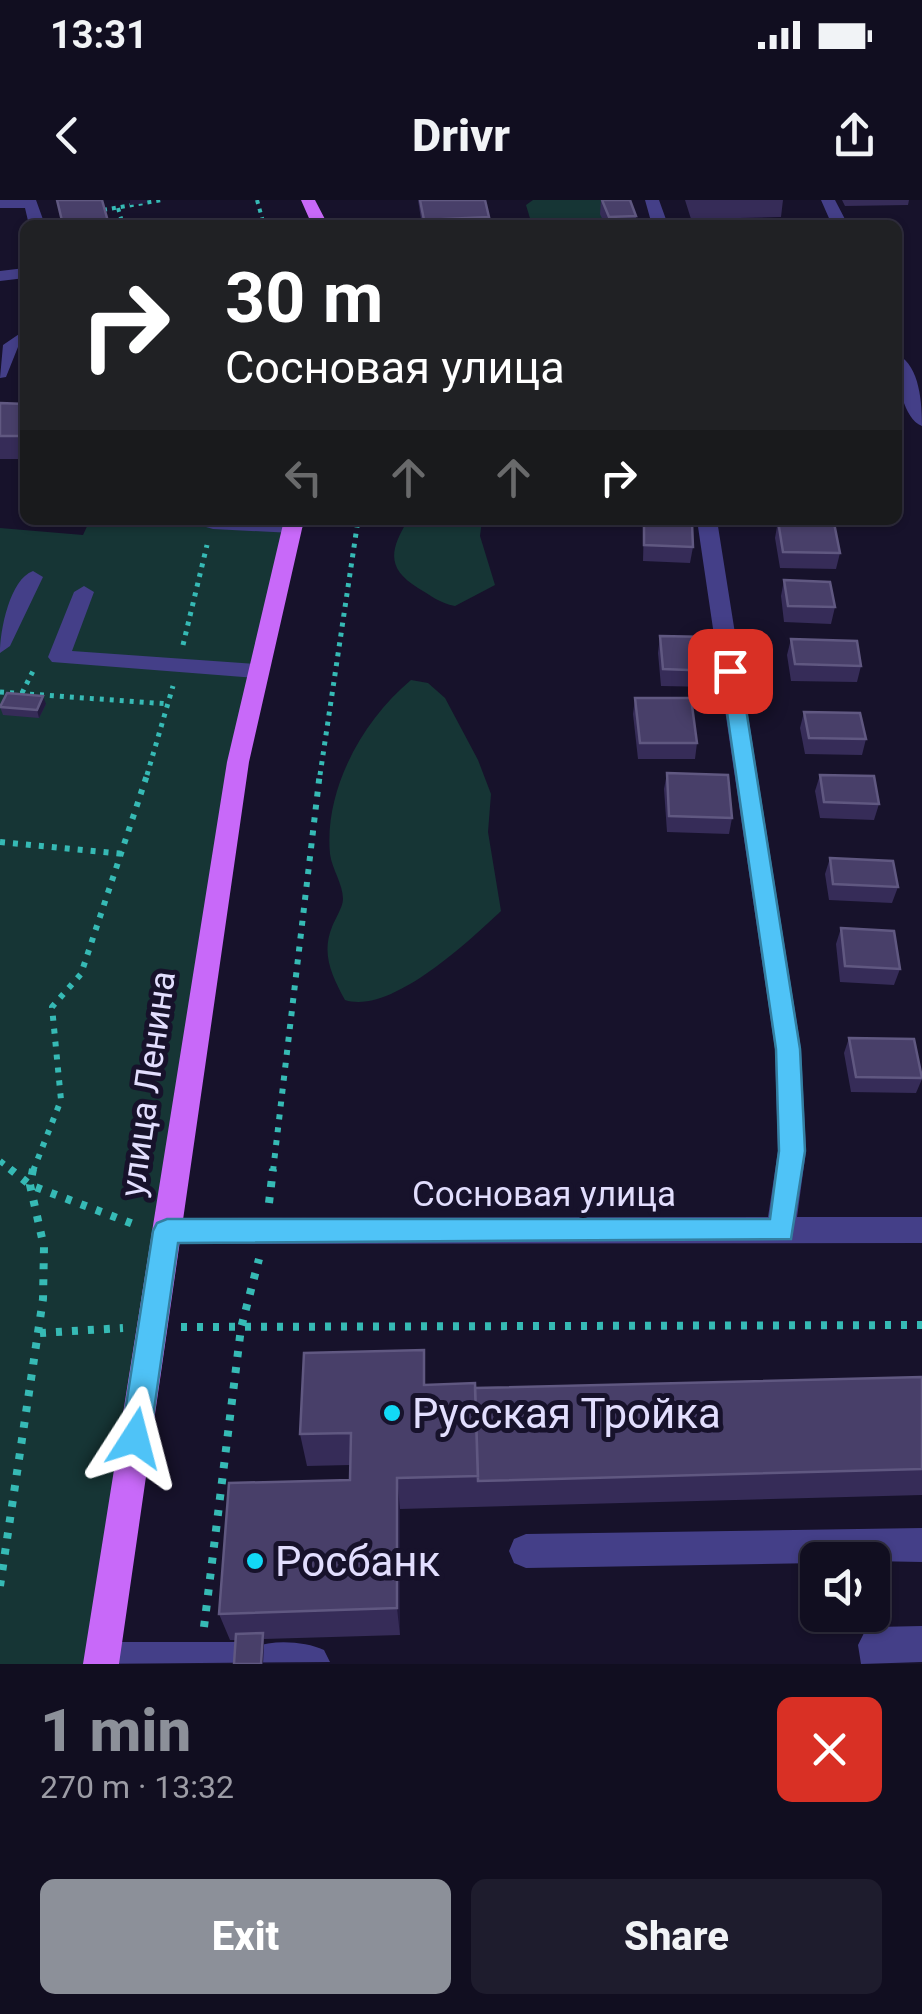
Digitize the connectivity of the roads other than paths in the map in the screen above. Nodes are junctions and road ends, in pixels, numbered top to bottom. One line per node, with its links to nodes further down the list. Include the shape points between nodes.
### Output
1 (31, 202): 2 (street)
2 (0, 204)
3 (20, 339): 5 (street)
4 (902, 370): 6 (street)
5 (0, 373)
6 (922, 421)
7 (293, 525): 12 (main road, улица Ленина)
8 (708, 525): 13 (street, via 788,1049 792,1151)
9 (33, 578): 11 (street)
10 (84, 592): 12 (street, via 59,657)
11 (0, 646)
12 (257, 671): 15 (main road, улица Ленина)
13 (781, 1230): 14 (street, Сосновая улица); 15 (street, Сосновая улица)
14 (922, 1230)
15 (167, 1231): 19 (main road, улица Ленина)
16 (922, 1545): 17 (street)
17 (526, 1551)
18 (922, 1644): 21 (street, via 876,1645)
19 (102, 1662): 20 (street)
20 (312, 1662)
21 (879, 1664)

